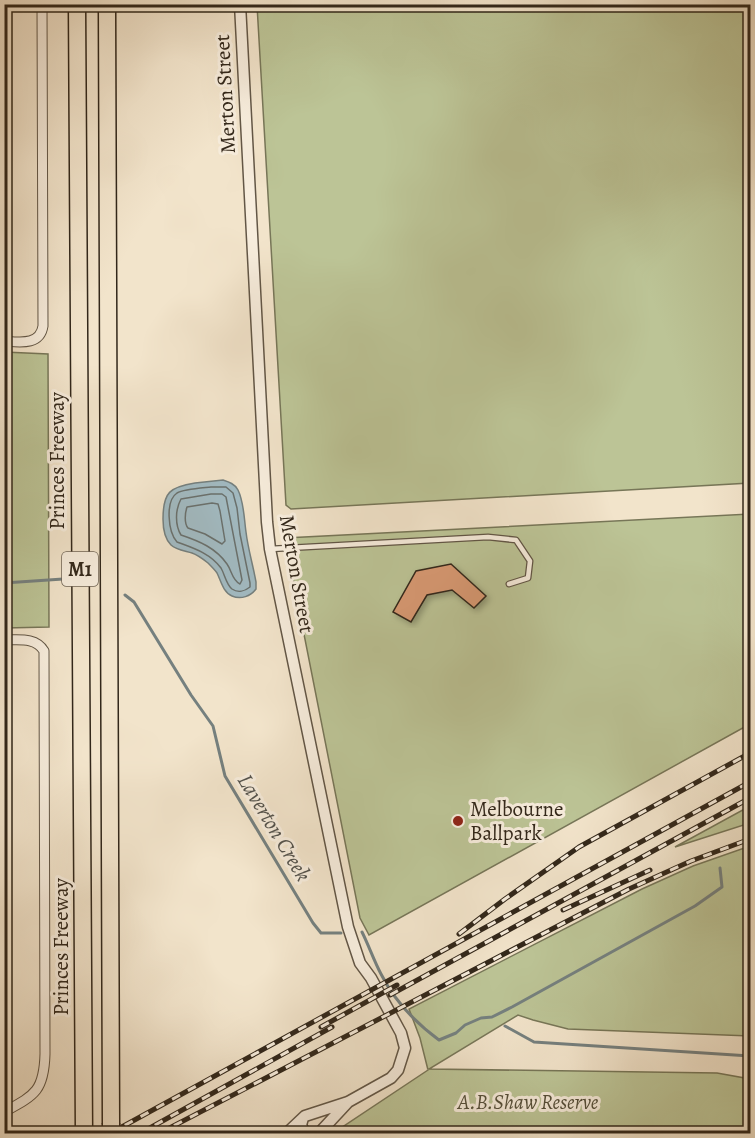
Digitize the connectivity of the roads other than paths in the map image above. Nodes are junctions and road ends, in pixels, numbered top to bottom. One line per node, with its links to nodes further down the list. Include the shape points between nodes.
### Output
1 (42, 4): 5 (street, via 43,326 34,340)
2 (77, 4): 14 (highway, Princes Freeway / M1)
3 (107, 4): 12 (highway, M1)
4 (240, 4): 6 (street, Merton Street)
5 (4, 341)
6 (270, 549): 7 (lane, via 488,537 516,540 530,561 528,578); 9 (street, Merton Street, via 346,920 360,963 401,1033 405,1048 391,1078)
7 (509, 584)
8 (4, 640): 10 (street, via 38,643 44,651 45,1030 45,1068 38,1089)
9 (348, 1102): 11 (street, Merton Street); 13 (street, Merton Street)
10 (4, 1112)
11 (308, 1116): 13 (street, via 316,1114 322,1119); 15 (street); 16 (street, via 300,1125)
12 (111, 1128)
13 (321, 1132)
14 (84, 1134)
15 (286, 1134)
16 (305, 1134)

